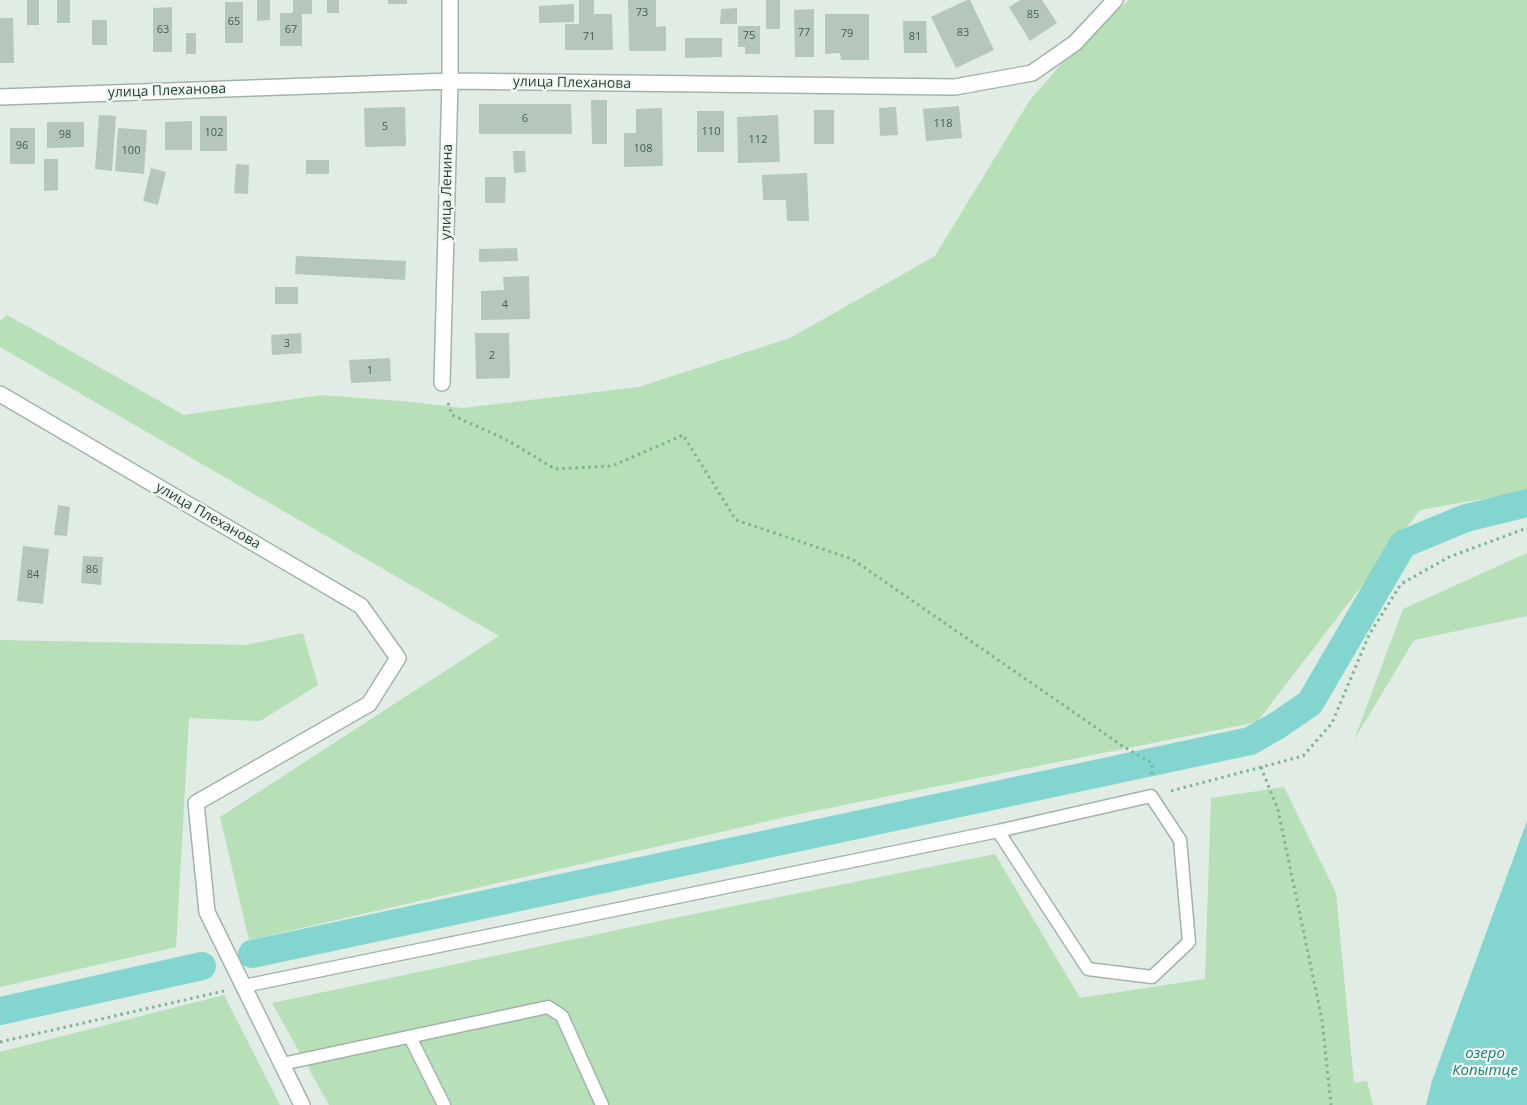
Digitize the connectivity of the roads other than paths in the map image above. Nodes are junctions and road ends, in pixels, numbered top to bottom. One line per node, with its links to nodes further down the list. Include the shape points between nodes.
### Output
1 (450, 0): 3 (street, улица Ленина)
2 (1115, 0): 3 (street, улица Плеханова, via 1075,43 1032,73 955,87)
3 (450, 81): 4 (street, улица Плеханова); 5 (street, улица Ленина)
4 (0, 97)
5 (442, 383)
6 (0, 394): 8 (street, улица Плеханова, via 361,606 398,658 369,704 196,803 207,912)
7 (998, 831): 7 (lane, via 1088,969 1152,976 1189,942 1180,840 1151,796); 8 (lane)
8 (244, 986): 10 (street)
9 (410, 1036): 10 (lane); 12 (lane); 13 (lane, via 548,1007 562,1016)
10 (282, 1064): 11 (street)
11 (302, 1105)
12 (444, 1105)
13 (602, 1105)

